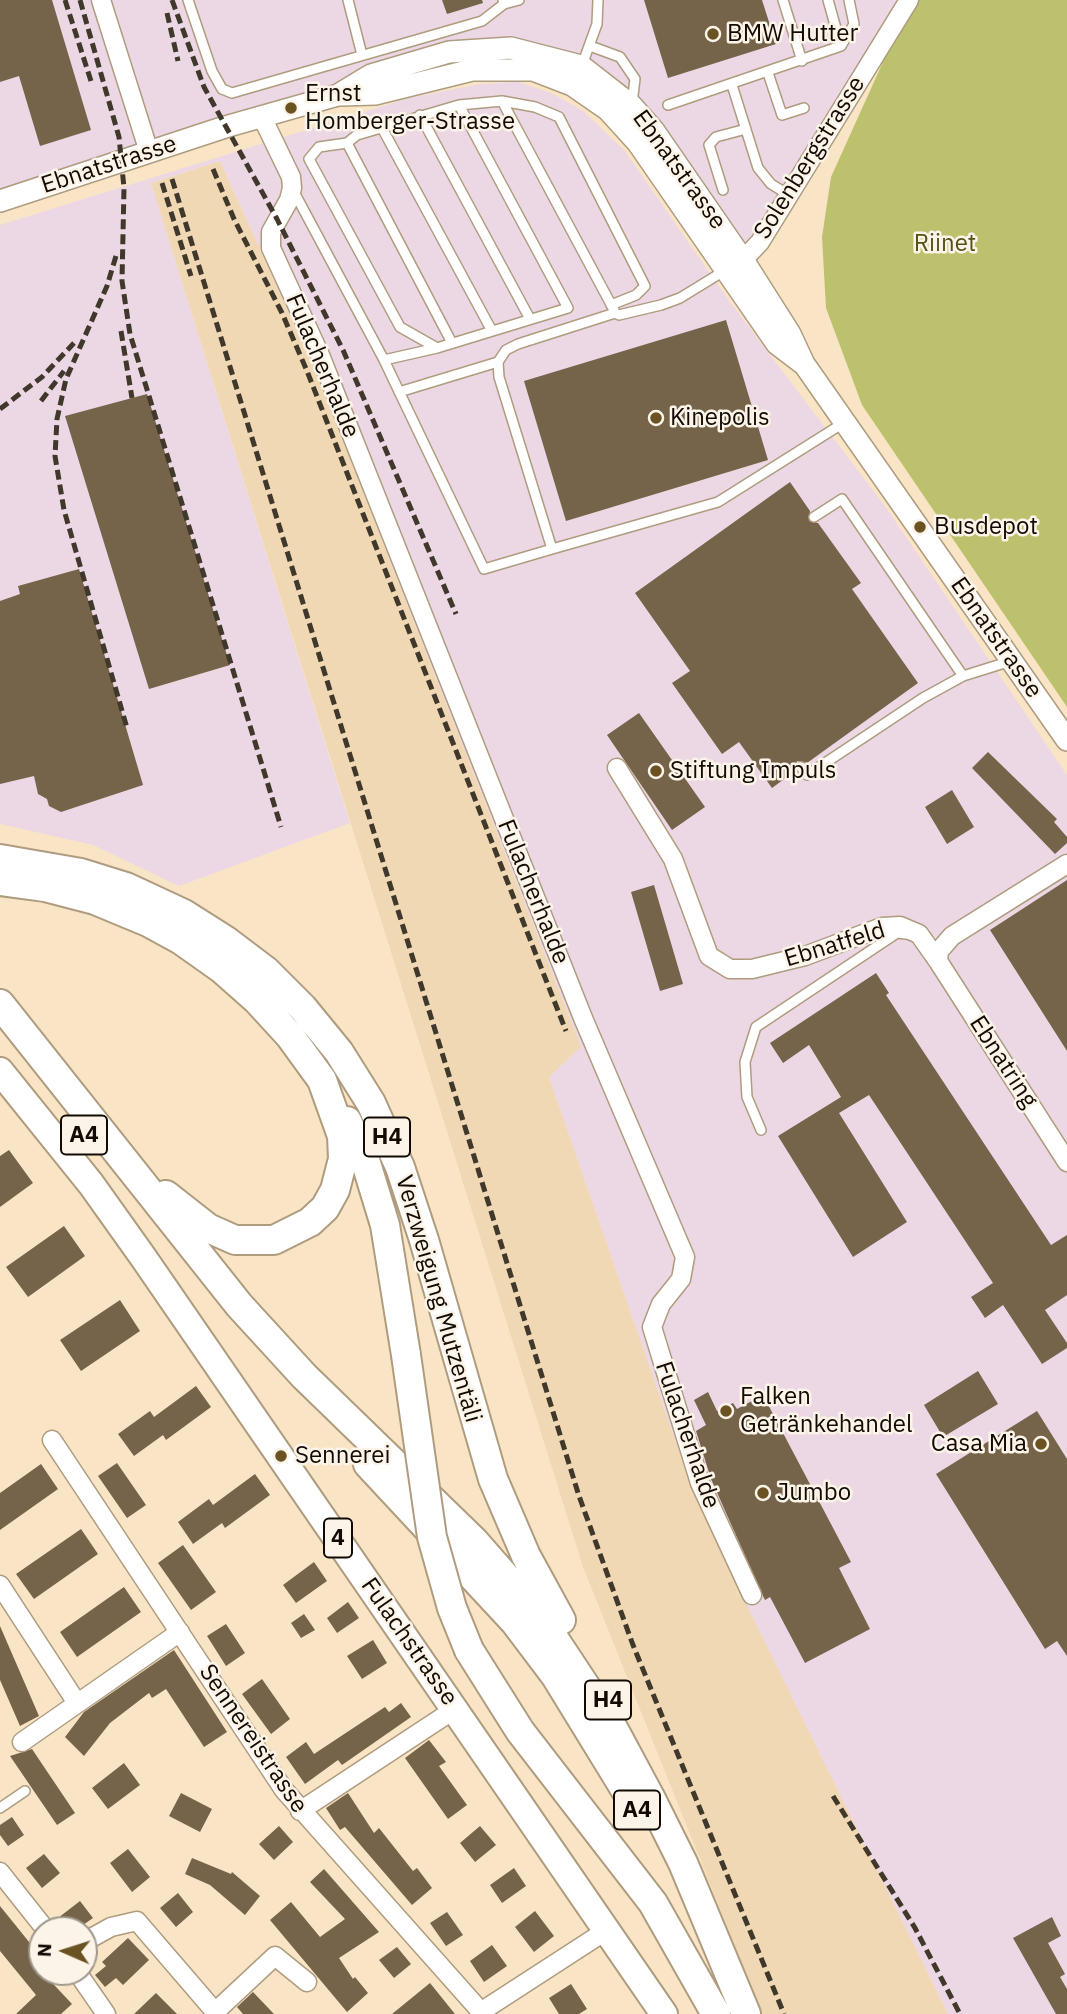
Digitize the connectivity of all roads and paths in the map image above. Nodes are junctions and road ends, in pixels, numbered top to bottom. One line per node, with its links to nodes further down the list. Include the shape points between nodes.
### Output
1 (101, 0): 30 (street)
2 (188, 0): 13 (lane, via 212,71 227,92)
3 (348, 0): 13 (lane)
4 (519, 0): 10 (lane)
5 (598, 0): 11 (lane)
6 (783, 0): 14 (lane)
7 (828, 0): 12 (lane)
8 (849, 0): 12 (lane, via 854,24)
9 (909, 0): 33 (street, Solenbergstrasse)
10 (503, 2): 13 (lane, via 482,21)
11 (590, 46): 15 (lane); 22 (lane, via 620,57 635,79)
12 (841, 46): 14 (lane)
13 (362, 55)
14 (802, 61): 16 (lane)
15 (582, 66): 17 (lane); 19 (street, Ebnatstrasse, via 511,48 449,52 371,75); 22 (street, Ebnatstrasse)
16 (768, 73): 18 (lane); 24 (lane, via 782,115)
17 (572, 85): 19 (street, Ebnatstrasse, via 533,70 472,70 375,94); 36 (street, Ebnatstrasse, via 608,110 638,143)
18 (733, 85): 23 (lane); 28 (lane)
19 (338, 95): 26 (street, Ebnatstrasse)
20 (502, 101): 21 (lane); 37 (lane); 37 (lane, via 559,117 645,286)
21 (459, 105): 25 (lane); 38 (lane, via 568,308)
22 (631, 105): 35 (street, Ebnatstrasse)
23 (668, 105)
24 (804, 108)
25 (420, 115): 27 (lane); 38 (lane)
26 (262, 117): 30 (street, Ebnatstrasse); 31 (street, Fulacherhalde)
27 (382, 128): 29 (lane); 39 (lane)
28 (746, 129): 32 (lane, via 716,137 709,145); 33 (lane, via 763,177)
29 (347, 143): 40 (lane); 41 (lane, via 318,147 309,159 400,327)
30 (149, 152): 34 (street, Ebnatstrasse)
31 (292, 188): 42 (lane, Fulacherhalde); 68 (street, Fulacherhalde, via 271,232 271,248 320,355 583,1018 685,1257 681,1279 661,1304 652,1327 700,1483)
32 (723, 190)
33 (789, 195): 35 (street, Solenbergstrasse)
34 (0, 201)
35 (743, 260): 36 (street, Solenbergstrasse); 44 (street, Ebnatstrasse)
36 (724, 271): 37 (lane, via 680,298 619,316); 44 (street, Ebnatstrasse, via 777,344)
37 (613, 309): 43 (lane, via 518,344)
38 (530, 319): 39 (lane)
39 (492, 331): 40 (lane)
40 (452, 343): 41 (lane)
41 (436, 348): 42 (lane)
42 (384, 360): 45 (lane, Fulacherhalde)
43 (498, 362): 45 (lane); 48 (lane)
44 (804, 364): 46 (street, Ebnatstrasse)
45 (399, 392): 48 (lane, Fulacherhalde, via 484,569)
46 (845, 422): 48 (lane, via 718,502); 49 (street, Ebnatstrasse)
47 (814, 517): 50 (lane, via 842,499)
48 (552, 549)
49 (1011, 661): 50 (lane); 51 (street, Ebnatstrasse)
50 (963, 676): 52 (lane, via 807,775)
51 (1067, 740)
52 (801, 767)
53 (617, 768): 57 (street, Ebnatfeld, via 673,859 709,956 730,969 752,970 805,956 882,927 900,926)
54 (0, 859): 74 (highway, Verzweigung Mutzentäli / H4, via 53,866 125,887 210,929 284,988 355,1076 408,1189 503,1506 537,1579 644,1762)
55 (1067, 864): 58 (street, via 952,936 939,951)
56 (0, 881): 61 (highway, H4, via 95,900 181,940 257,1000)
57 (919, 934): 58 (street, Ebnatring); 63 (lane, Ebnatfeld, via 897,933 756,1027 745,1062 747,1097)
58 (938, 961): 65 (street, Ebnatring)
59 (0, 1004): 64 (highway, A4)
60 (0, 1031): 88 (highway, A4, via 193,1280 253,1350 516,1622 555,1675 636,1808)
61 (322, 1080): 64 (highway, H4, via 342,1136 341,1171 325,1208 301,1229 282,1237 244,1241 208,1228); 87 (highway, Verzweigung Mutzentäli / H4, bridge, via 348,1124 372,1181 390,1246 432,1537 469,1650 520,1731 653,1903)
62 (4, 1086): 71 (main road, Fulachstrasse / 4, via 106,1205)
63 (761, 1130)
64 (117, 1150): 74 (highway, A4, via 271,1341 465,1532 530,1604 613,1728)
65 (1067, 1162)
66 (52, 1440): 69 (street, Sennereistrasse)
67 (0, 1586): 70 (street)
68 (752, 1595)
69 (180, 1632): 70 (street); 76 (street, Sennereistrasse)
70 (77, 1703): 72 (street)
71 (455, 1709): 76 (street); 79 (main road, Fulachstrasse / 4)
72 (22, 1742)
73 (25, 1791): 75 (lane)
74 (650, 1797): 89 (highway, A4)
75 (0, 1808)
76 (300, 1811): 83 (street, Sennereistrasse)
77 (0, 1872): 78 (street)
78 (35, 1916)
79 (607, 1930): 83 (street); 86 (main road, Fulachstrasse / 4)
80 (98, 1934): 84 (street, via 136,1921)
81 (307, 1982): 84 (street, via 275,1956)
82 (87, 1986): 85 (street)
83 (482, 2012)
84 (216, 2013)
85 (106, 2014)
86 (664, 2014)
87 (716, 2014)
88 (730, 2014)
89 (746, 2014)

